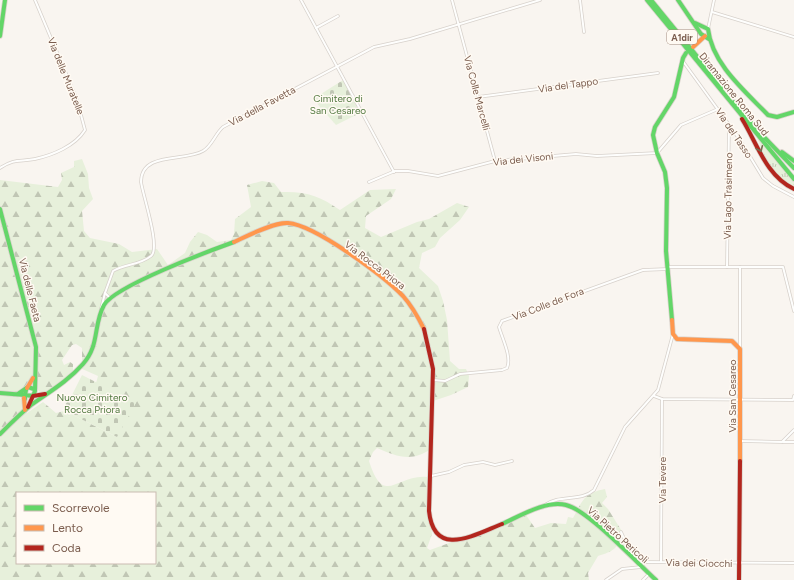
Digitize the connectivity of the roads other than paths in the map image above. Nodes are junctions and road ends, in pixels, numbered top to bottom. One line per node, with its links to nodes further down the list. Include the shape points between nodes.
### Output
1 (5, 0): 17 (main road)
2 (35, 0): 33 (street, Via delle Muratelle, via 78,100 85,130 77,140 65,148 38,158 16,160)
3 (301, 0): 14 (street)
4 (452, 0): 13 (street, Via Colle Marcelli)
5 (540, 0): 13 (street, Via della Favetta)
6 (580, 0): 15 (street)
7 (647, 0): 25 (main road, Diramazione Roma Sud / A1dir)
8 (651, 0): 29 (main road, Diramazione Roma Sud / A1dir)
9 (678, 0): 16 (main road)
10 (714, 0): 11 (street)
11 (712, 12): 16 (street); 18 (street)
12 (338, 16): 14 (street)
13 (459, 24): 22 (street, Via della Favetta, via 376,46); 24 (street, Via Colle Marcelli)
14 (316, 28): 22 (street)
15 (584, 32)
16 (704, 32): 19 (main road, via 700,41); 27 (main road, via 728,73 768,115 775,117)
17 (0, 36)
18 (794, 37)
19 (692, 47)
20 (686, 52): 21 (main road)
21 (682, 60): 26 (street, Via del Tasso); 30 (main road, via 674,96 654,131)
22 (337, 67): 35 (street); 44 (street, Via della Favetta, via 222,127 202,152 163,159 144,170 141,182 155,242 154,252 139,262 113,271)
23 (658, 73): 24 (street, Via del Tappo)
24 (478, 97): 31 (street, Via Colle Marcelli)
25 (735, 107): 36 (main road, Diramazione Roma Sud / A1dir); 38 (main road, one-way to 38, via 772,174)
26 (718, 109): 28 (street, Via del Tasso); 30 (street, via 682,124)
27 (794, 112)
28 (729, 125): 39 (street, Via del Tasso, via 764,178 774,187); 41 (street, Via Lago Trasimeno)
29 (768, 140): 32 (main road); 34 (main road, A1dir)
30 (657, 153): 31 (street, Via dei Visoni, via 597,156 576,154); 43 (main road, via 665,172 667,188 666,251)
31 (495, 161): 35 (street, Via dei Visoni, via 438,176 408,171)
32 (794, 161)
33 (0, 168)
34 (794, 168)
35 (394, 172): 37 (street, Via dei Visoni)
36 (794, 179)
37 (369, 182)
38 (794, 189)
39 (794, 197)
40 (0, 210): 50 (main road, Via delle Faeta, via 36,348)
41 (727, 267): 42 (street); 43 (street)
42 (740, 267): 47 (street, via 783,267); 49 (street)
43 (669, 268): 48 (main road); 51 (street, Via Colle de Fora, via 643,270 502,321 499,327 507,351 507,368)
44 (105, 293): 45 (street); 46 (street)
45 (110, 297): 46 (main road, Via Rocca Priora); 51 (main road, Via Rocca Priora, via 142,280 253,234 287,223 295,225 340,248 395,288 406,300 424,329 431,348)
46 (101, 310): 55 (main road, Via Rocca Priora, via 91,354)
47 (794, 311)
48 (673, 334): 49 (main road, Via San Cesareo, via 682,340 732,341); 58 (street)
49 (740, 349): 62 (main road, Via San Cesareo)
50 (34, 376): 52 (main road); 53 (main road, Via delle Faeta)
51 (434, 380): 70 (main road, Via Rocca Priora)
52 (26, 389): 53 (main road); 56 (main road); 60 (main road)
53 (35, 390): 55 (main road, via 41,394); 57 (main road)
54 (0, 393): 56 (main road)
55 (49, 393): 57 (main road); 63 (main road, Via Rocca Priora)
56 (18, 394): 60 (main road)
57 (33, 396): 60 (main road); 63 (main road)
58 (654, 396): 61 (street); 71 (street, via 626,426 594,490 585,495 554,500)
59 (794, 396): 62 (street, via 792,400)
60 (25, 397): 63 (main road)
61 (662, 399): 62 (street); 74 (street, Via Tevere)
62 (740, 399): 66 (main road, Via San Cesareo)
63 (25, 410): 65 (main road)
64 (794, 430): 67 (street)
65 (0, 434)
66 (740, 441): 67 (street); 75 (main road, Via San Cesareo)
67 (782, 442): 68 (street)
68 (794, 442)
69 (512, 461): 70 (street, via 495,465 483,462 465,464 449,472)
70 (430, 476): 71 (main road, Via Rocca Priora, via 431,526 435,534 446,540 470,537)
71 (545, 506): 73 (main road, Via Pietro Pericoli, via 562,505 580,511)
72 (621, 532): 73 (street)
73 (635, 562): 74 (street, Via dei Ciocchi); 77 (main road, Via Pietro Pericoli)
74 (661, 562): 75 (street, Via dei Ciocchi)
75 (739, 563): 76 (street, Via dei Ciocchi); 82 (main road, Via San Cesareo)
76 (794, 563)
77 (641, 567): 78 (main road, Via Pietro Pericoli); 79 (street, via 625,568)
78 (649, 574): 80 (street); 81 (main road, Via Pietro Pericoli)
79 (606, 580)
80 (643, 580)
81 (656, 580)
82 (739, 580)

